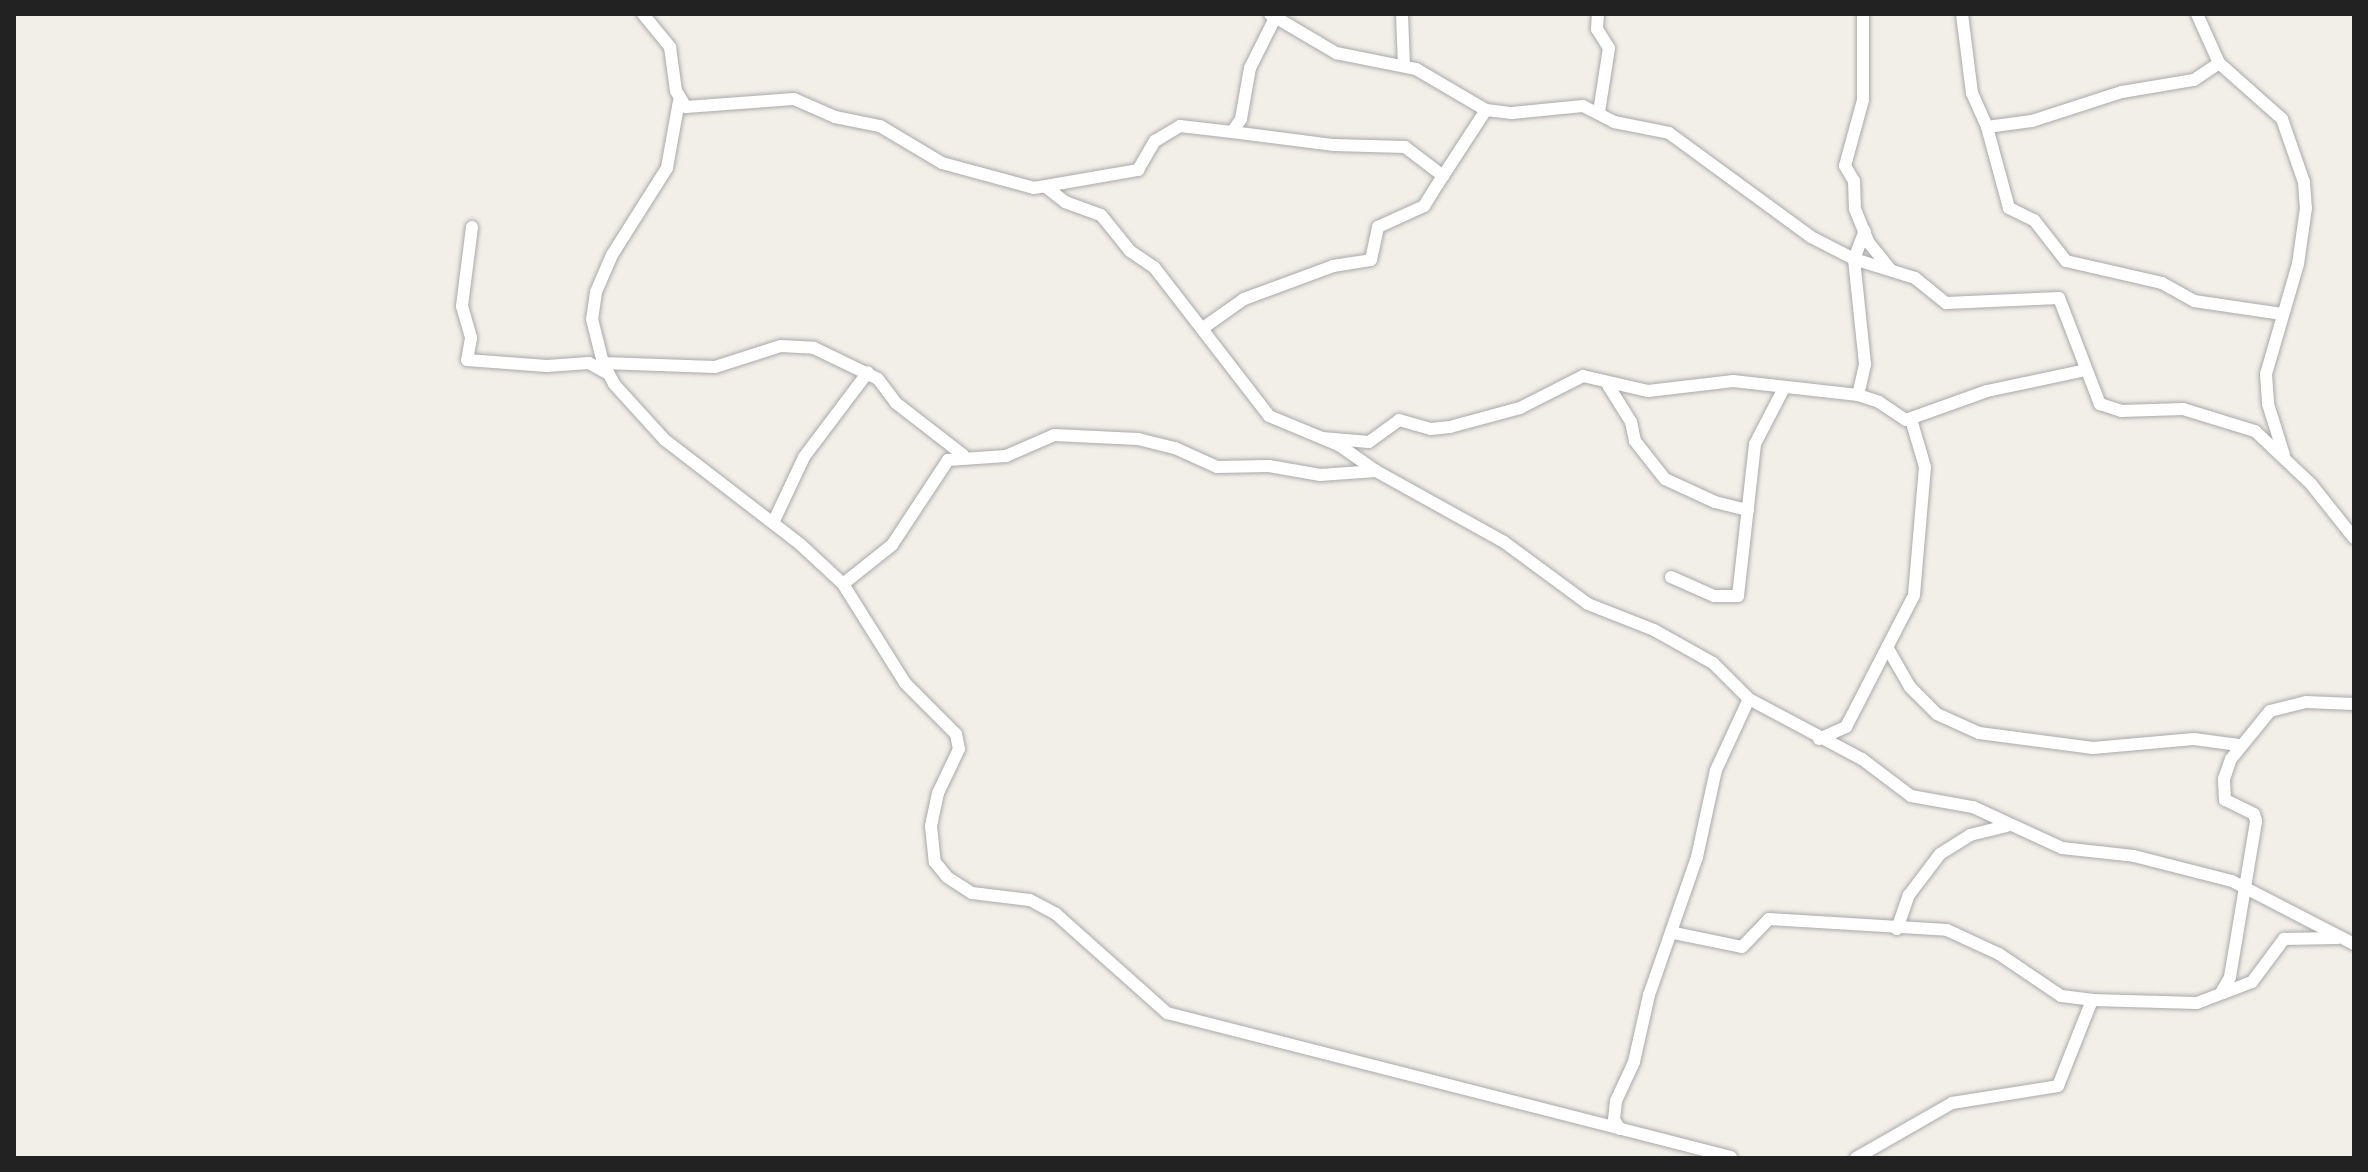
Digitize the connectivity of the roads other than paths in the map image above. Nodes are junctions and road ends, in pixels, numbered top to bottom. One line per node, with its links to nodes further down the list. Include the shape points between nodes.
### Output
1 (643, 14): 10 (street, via 670,47)
2 (1402, 14): 9 (street)
3 (1598, 14): 12 (street, via 1597,29 1609,48)
4 (1863, 14): 18 (street, via 1863,100 1845,166 1854,181 1855,209)
5 (1962, 14): 13 (street, via 1972,93)
6 (2197, 14): 8 (street)
7 (1272, 17): 9 (street, via 1336,53); 14 (street, via 1250,68 1241,119)
8 (2219, 63): 13 (street, via 2194,80 2122,92 2032,121); 21 (street, via 2282,119 2298,153 2304,223)
9 (1404, 66): 11 (street)
10 (679, 101): 16 (street, via 698,110 794,99 835,117 880,126 942,163 1015,186); 23 (street, via 667,168 612,255 596,292 592,319)
11 (1486, 110): 12 (street, via 1528,113 1583,106); 15 (street)
12 (1599, 112): 19 (street, via 1614,122 1669,133 1707,156 1767,209)
13 (1987, 127): 21 (street, via 2009,208 2034,220 2071,264 2162,283 2194,301)
14 (1232, 132): 15 (street, via 1334,145 1405,147); 16 (street, via 1180,126 1155,141 1138,170)
15 (1443, 176): 22 (street, via 1424,206 1378,227 1371,260 1333,266 1244,299)
16 (1046, 187): 22 (street, via 1107,220)
17 (472, 227): 23 (street, via 462,306 471,338 467,360 547,366 589,363)
18 (1865, 231): 19 (street); 20 (street, via 1872,249)
19 (1854, 259): 20 (street); 28 (street, via 1865,364)
20 (1892, 271): 24 (street, via 1920,281 1954,305 2059,298)
21 (2282, 314): 32 (street, via 2266,392)
22 (1203, 328): 30 (street, via 1269,416)
23 (605, 368): 25 (street, via 715,367 797,345); 36 (street, via 665,440)
24 (2086, 370): 29 (street, via 1987,391); 32 (street, via 2100,404 2111,410 2167,407 2197,412 2255,431)
25 (868, 372): 31 (street, via 896,403); 36 (street, via 804,457)
26 (1608, 385): 27 (street, via 1648,391 1699,382); 30 (street, via 1583,376 1520,408 1450,427 1431,429 1399,420 1369,442); 34 (street, via 1631,422 1635,441 1665,479 1700,497)
27 (1784, 388): 28 (street); 34 (street, via 1755,444)
28 (1858, 395): 29 (street)
29 (1911, 419): 40 (street, via 1925,467 1922,538 1912,602)
30 (1322, 438): 33 (street)
31 (963, 455): 33 (street, via 1006,456 1067,434 1159,444 1217,467 1269,466 1320,475); 39 (street, via 944,463 892,545)
32 (2285, 458): 35 (street)
33 (1376, 471): 41 (street, via 1504,542 1588,604 1633,620 1713,663)
34 (1748, 510): 38 (street, via 1738,596 1714,596)
35 (2348, 519): 37 (street)
36 (773, 523): 39 (street)
37 (2354, 538)
38 (1671, 577)
39 (843, 584): 52 (street, via 905,683 959,741 931,826 935,862 954,883 972,893 1030,900 1049,909 1167,1013)
40 (1887, 647): 43 (street, via 1846,727); 44 (street, via 1910,687 1937,714 1979,733 2078,747 2194,739)
41 (1749, 699): 43 (street); 48 (street, via 1716,770)
42 (2354, 704): 44 (street, via 2297,702 2270,711)
43 (1819, 739): 45 (street, via 1862,759 1911,796 1973,807)
44 (2239, 745): 46 (street, via 2226,771 2224,791 2231,806 2256,816)
45 (2007, 826): 46 (street, via 2062,848 2134,856); 47 (street, via 1979,831 1940,854 1909,895)
46 (2246, 887): 49 (street); 50 (street, via 2230,977)
47 (1897, 929): 48 (street, via 1769,919 1742,947); 51 (street, via 1958,933 2061,996)
48 (1674, 933): 52 (street, via 1616,1101 1614,1120)
49 (2349, 942): 50 (street, via 2284,939 2256,979)
50 (2222, 991): 51 (street, via 2190,1003)
51 (2092, 1000): 54 (street, via 2058,1086 1952,1103)
52 (1620, 1129): 53 (street)
53 (1731, 1158)
54 (1856, 1158)

